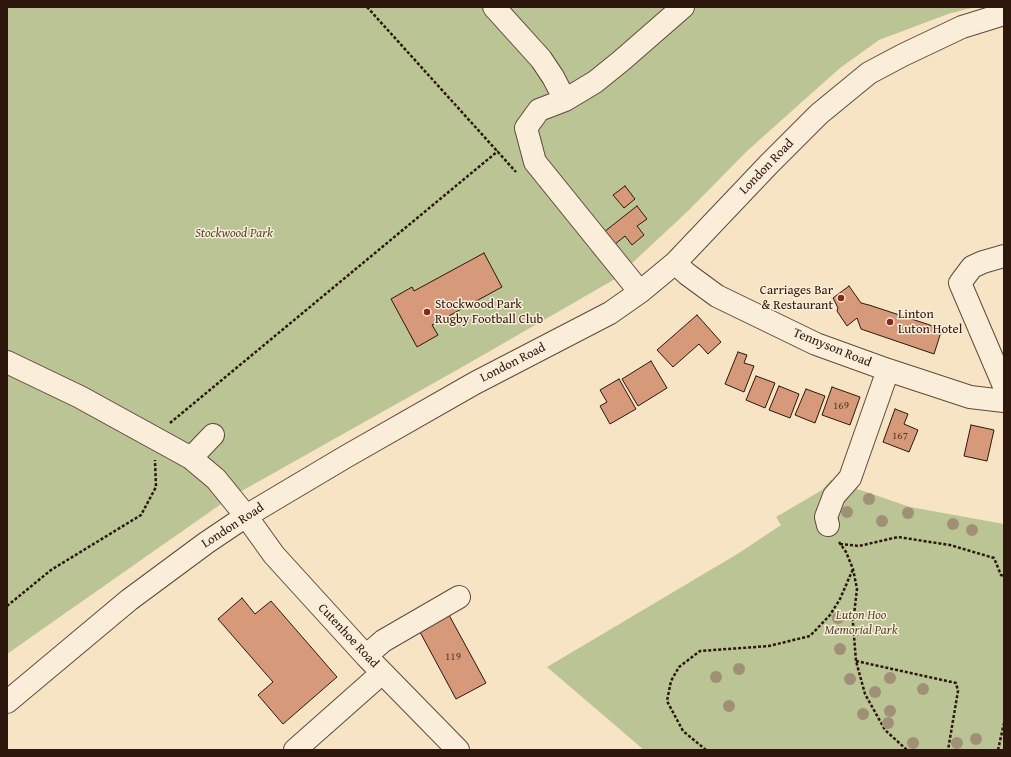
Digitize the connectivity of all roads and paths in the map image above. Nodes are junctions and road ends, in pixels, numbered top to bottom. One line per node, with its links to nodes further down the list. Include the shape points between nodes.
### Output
1 (367, 7): 6 (path)
2 (494, 7): 5 (street, via 541,59 554,77)
3 (683, 7): 5 (street, via 596,82)
4 (1004, 14): 9 (street, London Road, via 962,27 869,73 819,114)
5 (565, 100): 10 (street, via 539,110 526,128 535,162)
6 (498, 151): 7 (path); 16 (path)
7 (519, 175)
8 (1004, 256): 13 (street, via 972,267 960,283)
9 (675, 263): 10 (street, London Road); 12 (street, Tennyson Road, via 717,296 816,344)
10 (640, 292): 18 (street, London Road, via 610,313 475,383)
11 (7, 362): 16 (street, Cutenhoe Road, via 80,397)
12 (888, 370): 14 (street, Tennyson Road, via 970,397); 19 (street, via 850,478 834,496 826,517)
13 (1004, 386)
14 (1004, 400)
15 (213, 435): 17 (street)
16 (153, 437): 17 (street, Cutenhoe Road); 24 (path, via 156,487 141,515 51,570)
17 (191, 458): 18 (street, Cutenhoe Road, via 216,479)
18 (246, 516): 25 (street, Cutenhoe Road, via 274,555); 28 (street, London Road, via 206,542 129,600)
19 (828, 525): 20 (path)
20 (840, 544): 21 (path); 22 (path, via 859,546 898,537 950,545 994,558 1001,575)
21 (853, 569): 26 (path, via 857,589 852,624); 32 (path, via 830,615 810,636 769,646 700,651 679,667 671,681 667,701 683,731)
22 (1004, 576)
23 (459, 597): 25 (street, via 383,641)
24 (7, 606)
25 (366, 656): 27 (street, Cutenhoe Road)
26 (856, 661): 33 (path, via 865,694 885,730); 34 (path, via 956,683 958,691)
27 (382, 673): 30 (street); 31 (street, Cutenhoe Road)
28 (7, 702)
29 (1004, 723): 35 (path)
30 (295, 750)
31 (458, 750)
32 (706, 750)
33 (907, 750)
34 (948, 750)
35 (998, 750)

